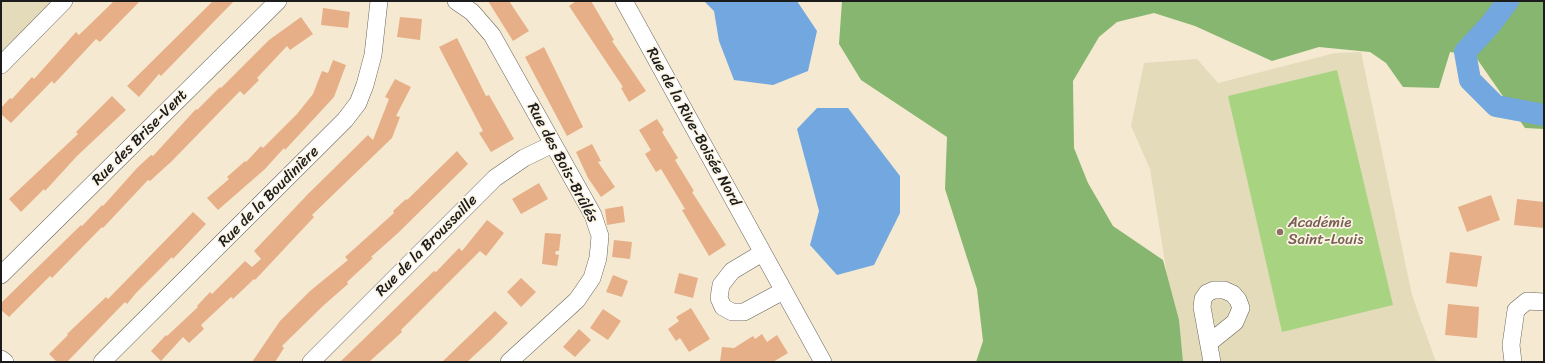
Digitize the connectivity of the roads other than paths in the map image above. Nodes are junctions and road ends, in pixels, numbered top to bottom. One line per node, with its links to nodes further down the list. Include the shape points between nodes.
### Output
1 (64, 1): 6 (street)
2 (278, 1): 9 (street, Rue des Brise-Vent)
3 (379, 1): 15 (street, Rue de la Boudinière, via 374,55 366,85 346,120)
4 (456, 1): 7 (street, Rue des Bois-Brûlés, via 472,12 492,35)
5 (624, 1): 8 (street, Rue de la Rive-Boisée Nord)
6 (1, 65)
7 (553, 144): 16 (street, Rue de la Broussaille, via 524,158 495,178); 17 (street, Rue des Bois-Brûlés, via 593,215 600,236 598,258 592,278 577,300)
8 (762, 254): 10 (street, Rue de la Rive-Boisée Nord); 10 (street, via 732,271 721,285 719,298 723,307 732,312 744,312)
9 (1, 275)
10 (783, 291): 18 (street, Rue de la Rive-Boisée Nord)
11 (1544, 302): 20 (street, via 1526,302 1516,310 1511,345)
12 (1209, 343): 19 (street)
13 (1, 359): 14 (street)
14 (5, 362)
15 (102, 362)
16 (311, 362)
17 (509, 362)
18 (823, 362)
19 (1212, 362)
20 (1513, 362)

